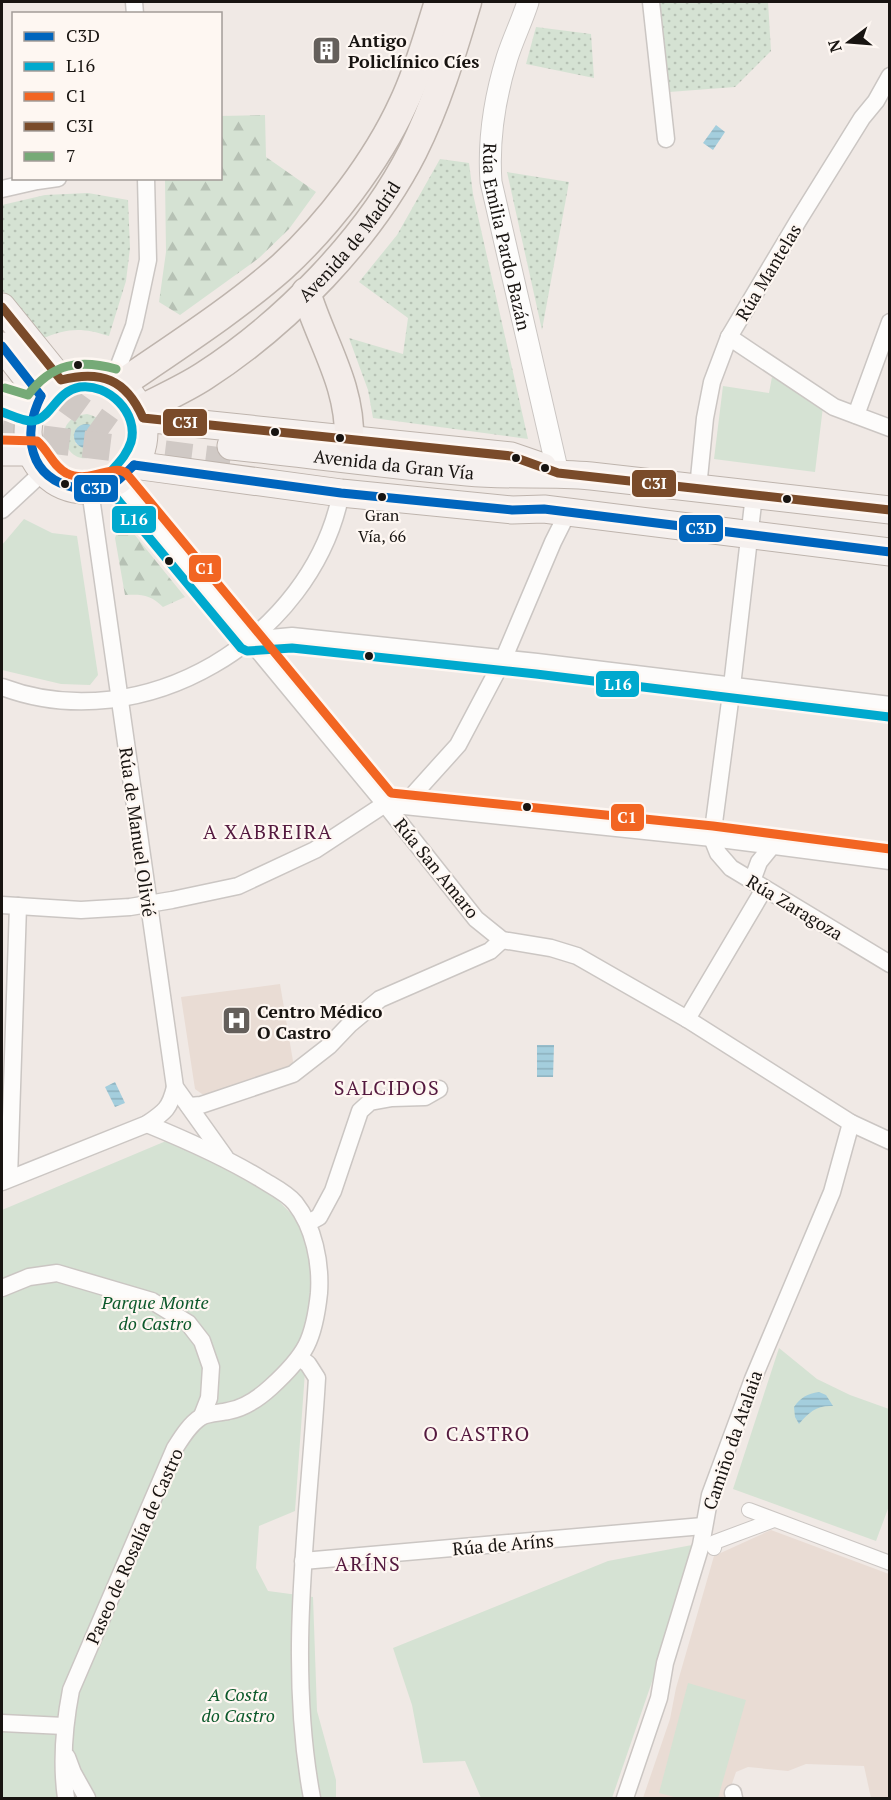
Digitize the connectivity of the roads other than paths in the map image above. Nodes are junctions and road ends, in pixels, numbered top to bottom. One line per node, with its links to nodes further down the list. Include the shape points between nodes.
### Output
1 (439, 2): 15 (highway, Avenida de Madrid, via 417,71 398,114 364,171 307,243 233,306)
2 (467, 2): 10 (highway, Avenida de Madrid, via 443,81 412,151 356,239)
3 (528, 2): 25 (street, Rúa Emilia Pardo Bazán, via 494,104 489,159)
4 (651, 2): 6 (street)
5 (890, 76): 13 (street, Rúa Mantelas)
6 (666, 139)
7 (48, 180): 9 (street)
8 (146, 180): 15 (street, via 148,260)
9 (2, 189)
10 (306, 292): 18 (highway, Avenida de Madrid, via 234,355); 21 (highway, via 340,377 350,425)
11 (2, 307): 16 (main road)
12 (890, 322): 19 (street)
13 (729, 337): 19 (street, via 834,407); 26 (street, Rúa Mantelas, via 712,382)
14 (2, 346): 16 (main road)
15 (117, 383): 16 (main road, via 96,375 78,374); 18 (main road, via 132,396)
16 (45, 395): 17 (main road); 23 (main road, via 29,423 29,438)
17 (2, 400)
18 (141, 414): 21 (main road, Avenida da Gran Vía); 24 (main road, via 143,442)
19 (856, 415): 20 (street)
20 (890, 428)
21 (349, 440): 25 (main road, Avenida da Gran Vía, via 511,456)
22 (2, 453): 23 (main road)
23 (38, 462): 27 (main road, via 57,482); 30 (street)
24 (126, 473): 27 (main road, via 104,487); 28 (main road, Avenida da Gran Vía); 35 (street, Rúa San Amaro, via 173,549)
25 (558, 473): 26 (main road, Avenida da Gran Vía); 31 (main road, Avenida da Gran Vía, via 511,475 230,454 513,496)
26 (698, 488): 29 (main road, Avenida da Gran Vía)
27 (90, 490): 39 (street, Rúa de Manuel Olivié)
28 (341, 493): 31 (main road, Avenida da Gran Vía, via 512,510); 35 (street, via 329,533 301,587)
29 (754, 495): 32 (main road, Avenida da Gran Vía); 33 (street)
30 (2, 510)
31 (556, 510): 33 (main road, Avenida da Gran Vía); 36 (street, via 553,542)
32 (890, 510)
33 (750, 534): 34 (main road, Avenida da Gran Vía); 37 (street)
34 (890, 552)
35 (250, 640): 36 (street, via 292,636); 39 (street, via 192,677); 41 (street, Rúa San Amaro)
36 (503, 660): 37 (street); 42 (street, via 458,745)
37 (732, 686): 40 (street); 43 (street)
38 (2, 687): 39 (street, via 74,702)
39 (120, 699): 47 (street, Rúa de Manuel Olivié)
40 (890, 705)
41 (385, 804): 42 (street); 47 (street, via 315,850 238,886); 49 (street, Rúa San Amaro, via 476,919)
42 (403, 806): 43 (street)
43 (712, 838): 44 (street); 46 (street, Rúa Zaragoza, via 731,868)
44 (772, 846): 45 (street); 46 (street, via 759,862)
45 (890, 861)
46 (758, 885): 50 (street, Rúa Zaragoza); 52 (street)
47 (149, 904): 48 (street, via 81,910); 53 (street, Rúa de Manuel Olivié)
48 (10, 906): 51 (street)
49 (502, 940): 52 (street, Rúa San Amaro, via 551,948 577,957); 55 (street, via 490,951 380,999 293,1074)
50 (890, 964)
51 (8, 1008): 60 (street)
52 (687, 1019): 57 (street, Rúa San Amaro)
53 (175, 1087): 55 (street, Rúa de Manuel Olivié); 56 (street, via 171,1103)
54 (439, 1089): 61 (street, via 425,1097 370,1102 360,1111 333,1191 319,1217)
55 (189, 1106): 59 (street, Rúa de Manuel Olivié)
56 (147, 1124): 59 (street, Rúa de Manuel Olivié); 60 (street)
57 (851, 1124): 58 (street, Rúa San Amaro); 67 (street, Camiño da Atalaia, via 832,1192 753,1379 710,1494)
58 (890, 1141)
59 (226, 1158): 61 (street, Rúa de Manuel Olivié, via 294,1201)
60 (5, 1180)
61 (308, 1223): 63 (street, Rúa de Manuel Olivié, via 319,1285 316,1320)
62 (2, 1288): 64 (street, via 29,1277 57,1274 152,1301 179,1317 202,1341 211,1367 209,1398)
63 (300, 1358): 64 (street, via 253,1402 232,1411); 69 (street, via 317,1378)
64 (202, 1416): 72 (street, Paseo de Rosalía de Castro, via 175,1448 71,1690)
65 (749, 1510): 66 (street)
66 (774, 1520): 68 (street, via 715,1542); 70 (street)
67 (703, 1526): 69 (street, Rúa de Aríns); 77 (street, Camiño da Atalaia, via 658,1698)
68 (714, 1548)
69 (303, 1562): 76 (street, via 298,1678 304,1760)
70 (890, 1563)
71 (2, 1723): 72 (street)
72 (64, 1726): 73 (street, Paseo de Rosalía de Castro)
73 (64, 1748): 74 (street, Paseo de Rosalía de Castro); 75 (street, Paseo de Rosalía de Castro)
74 (66, 1798)
75 (87, 1798)
76 (312, 1798)
77 (625, 1798)

